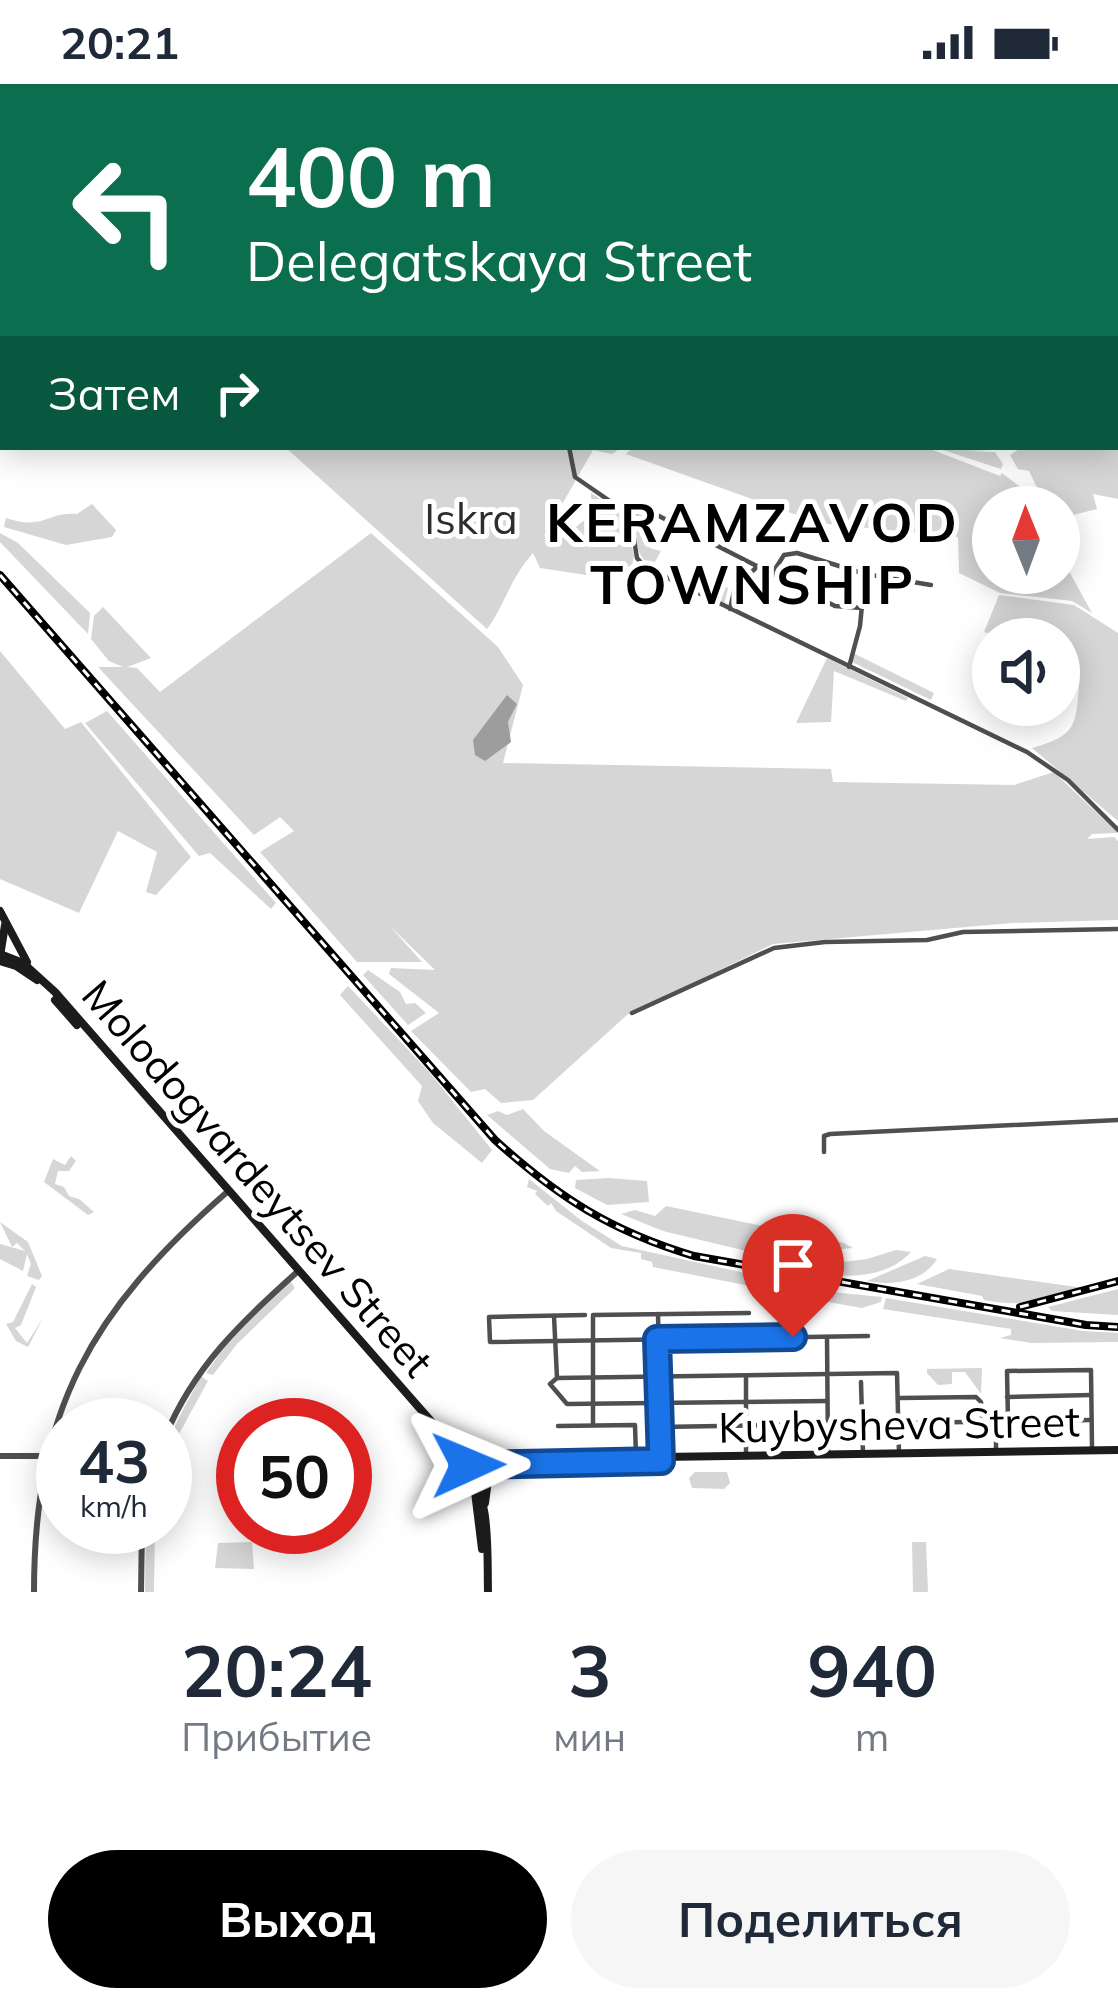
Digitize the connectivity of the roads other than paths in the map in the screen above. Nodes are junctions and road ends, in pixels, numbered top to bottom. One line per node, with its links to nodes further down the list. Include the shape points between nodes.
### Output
1 (570, 450): 2 (street, via 575,477)
2 (630, 515): 3 (street, via 657,515); 8 (street, via 640,565)
3 (758, 566): 5 (street); 8 (street, via 735,587)
4 (866, 574): 5 (street, via 790,552); 6 (street); 7 (street)
5 (772, 575): 7 (street, via 835,606)
6 (931, 585)
7 (862, 608): 9 (street)
8 (729, 610): 9 (street)
9 (849, 667): 10 (street, via 1027,752)
10 (1118, 830)
11 (2, 914): 13 (main road); 14 (main road)
12 (1118, 929): 15 (street, via 774,948)
13 (0, 956): 14 (main road, Molodogvardeytsev Street); 16 (main road, Molodogvardeytsev Street, via 43,986)
14 (36, 973): 16 (main road, Molodogvardeytsev Street)
15 (632, 1013)
16 (129, 1080): 19 (main road, Molodogvardeytsev Street)
17 (1118, 1120): 18 (street, via 830,1133)
18 (824, 1153)
19 (228, 1192): 20 (main road, Molodogvardeytsev Street); 38 (street, via 152,1262 101,1327)
20 (297, 1271): 39 (street, via 215,1351); 68 (main road, Molodogvardeytsev Street)
21 (749, 1313): 22 (street)
22 (658, 1314): 23 (street); 27 (street)
23 (589, 1315): 24 (street); 28 (street)
24 (554, 1316): 29 (street); 29 (street, via 489,1317 490,1342)
25 (868, 1336): 26 (street)
26 (826, 1337): 27 (street); 30 (street)
27 (657, 1339): 28 (street); 31 (street)
28 (593, 1340): 29 (street); 33 (street)
29 (556, 1341): 34 (street)
30 (826, 1373): 32 (street); 40 (street, via 897,1373); 42 (street)
31 (658, 1376): 32 (street); 33 (street); 43 (street)
32 (746, 1376): 41 (street)
33 (593, 1377): 34 (street); 44 (street)
34 (557, 1378): 44 (street, via 550,1384 567,1404)
35 (861, 1382): 62 (street)
36 (1091, 1395): 37 (street); 37 (street, via 1090,1370 1007,1372); 45 (street)
37 (1007, 1397): 48 (street)
38 (66, 1398)
39 (184, 1398)
40 (898, 1398): 46 (street, via 976,1397); 49 (street)
41 (746, 1400): 42 (street); 43 (street); 52 (street)
42 (827, 1401): 50 (street)
43 (659, 1402): 44 (street); 54 (street)
44 (592, 1404): 51 (street)
45 (1091, 1420): 48 (street); 56 (street)
46 (982, 1421): 47 (street); 49 (street)
47 (996, 1421): 48 (street); 57 (street)
48 (1008, 1421)
49 (898, 1423): 58 (street)
50 (827, 1424): 52 (street); 61 (street)
51 (593, 1425): 53 (street); 63 (street, via 635,1425)
52 (745, 1425): 54 (street); 64 (street)
53 (558, 1426)
54 (660, 1427): 65 (street)
55 (1118, 1451): 56 (main road, Kuybysheva Street)
56 (1092, 1452): 57 (main road, Kuybysheva Street)
57 (997, 1453): 58 (main road, Kuybysheva Street)
58 (898, 1455): 62 (main road, Kuybysheva Street)
59 (0, 1456): 60 (street)
60 (36, 1456)
61 (828, 1456): 62 (main road, Kuybysheva Street); 64 (main road, Kuybysheva Street)
62 (863, 1456)
63 (636, 1458): 65 (main road, Kuybysheva Street); 66 (main road, Kuybysheva Street)
64 (746, 1458): 65 (main road, Kuybysheva Street)
65 (661, 1460): 66 (main road, Kuybysheva Street)
66 (576, 1461): 67 (main road, Kuybysheva Street)
67 (542, 1462): 68 (main road, Kuybysheva Street); 69 (main road, Kuybysheva Street)
68 (465, 1463): 69 (main road, Kuybysheva Street); 70 (main road, Molodogvardeytsev Street); 75 (main road, Molodogvardeytsev Street, via 479,1510)
69 (490, 1465): 70 (main road)
70 (484, 1510): 75 (main road, Molodogvardeytsev Street)
71 (36, 1523): 73 (street)
72 (142, 1554): 74 (street)
73 (34, 1592)
74 (141, 1592)
75 (485, 1592)

